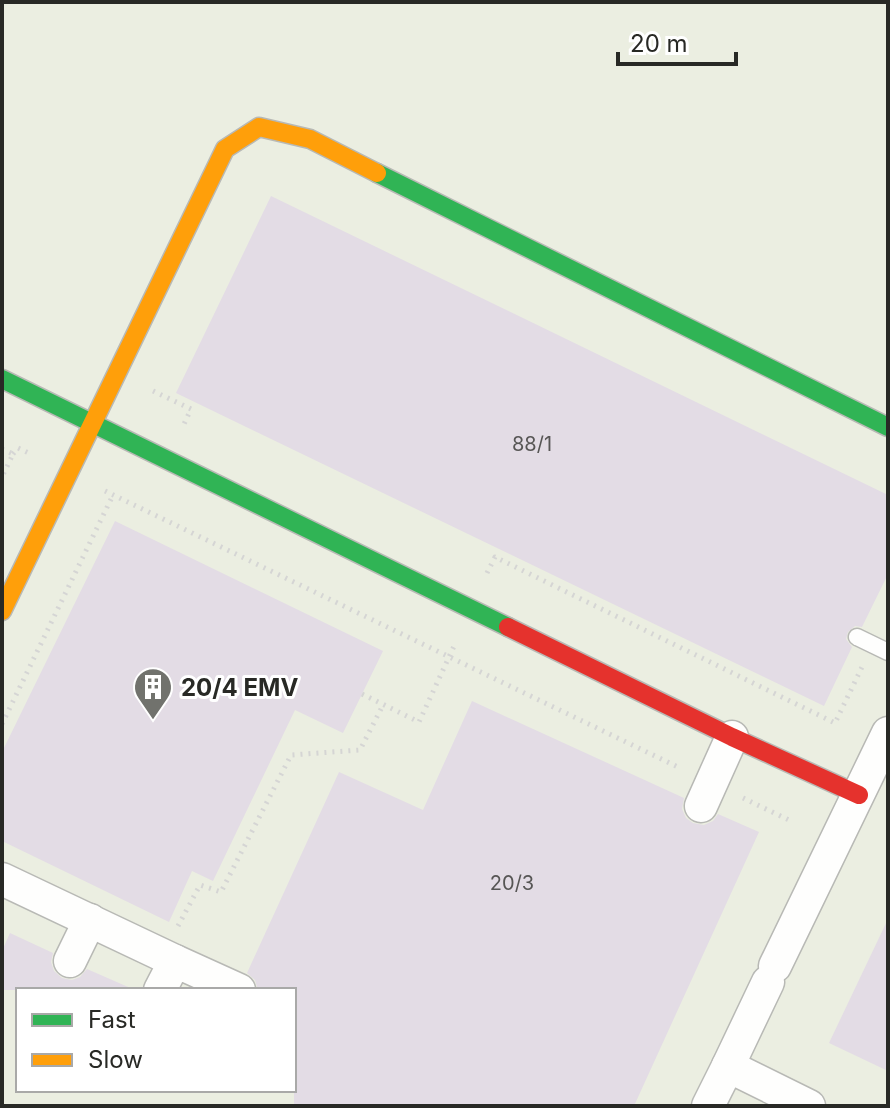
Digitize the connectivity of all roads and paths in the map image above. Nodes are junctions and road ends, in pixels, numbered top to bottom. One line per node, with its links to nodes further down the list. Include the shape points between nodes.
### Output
1 (2, 379): 2 (street)
2 (93, 423): 3 (street, via 225,149 259,127 310,139); 6 (street); 9 (street)
3 (888, 427)
4 (2, 449): 5 (path)
5 (13, 454): 6 (path, via 18,448); 7 (path)
6 (69, 473): 8 (path); 10 (street)
7 (2, 477)
8 (113, 495): 13 (path); 16 (path)
9 (471, 609): 11 (path, via 495,557 835,723); 13 (path); 18 (street)
10 (2, 611)
11 (864, 641): 12 (lane)
12 (888, 652)
13 (450, 655): 15 (path, via 419,722); 19 (path)
14 (362, 694): 15 (path)
15 (383, 705): 24 (path, via 360,750 291,755 221,892 200,885)
16 (2, 724)
17 (888, 733): 20 (street)
18 (732, 737): 19 (street); 20 (street)
19 (706, 794): 21 (path)
20 (859, 795): 28 (street)
21 (791, 821)
22 (2, 879): 23 (street)
23 (90, 920): 24 (street); 25 (street)
24 (175, 947): 26 (street); 27 (street)
25 (70, 961)
26 (161, 988)
27 (236, 988)
28 (728, 1066): 29 (street); 30 (street)
29 (708, 1106)
30 (809, 1106)

